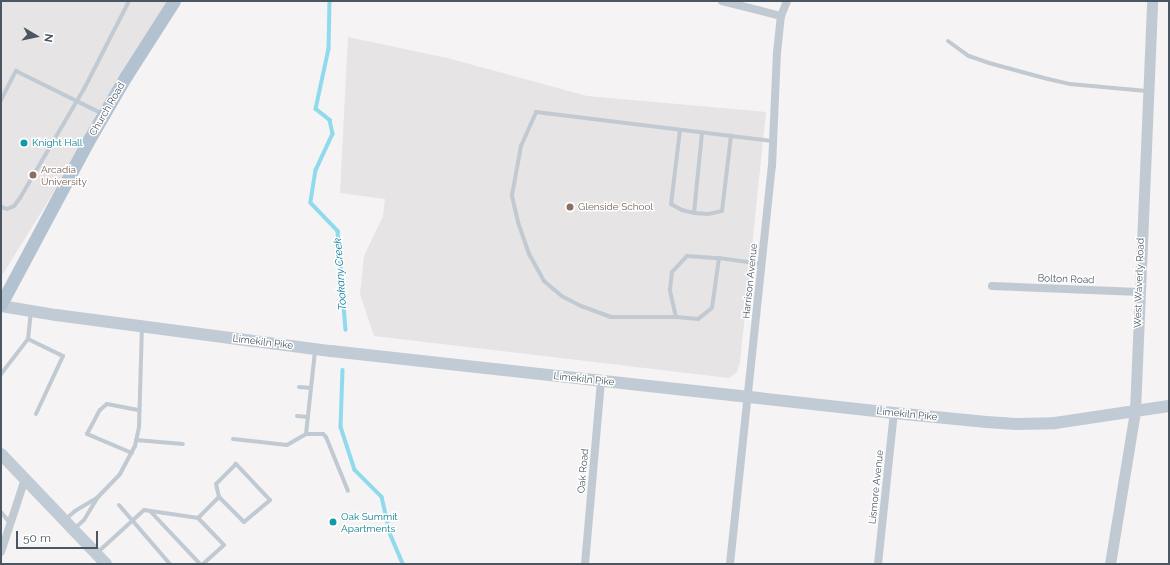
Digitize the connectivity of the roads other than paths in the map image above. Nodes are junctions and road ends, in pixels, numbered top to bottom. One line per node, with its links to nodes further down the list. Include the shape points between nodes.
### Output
1 (130, 1): 10 (lane)
2 (174, 1): 11 (main road, Church Road)
3 (722, 1): 6 (street)
4 (788, 1): 6 (street, Harrison Avenue)
5 (1152, 1): 8 (street, West Waverly Road)
6 (781, 16): 15 (street, Harrison Avenue)
7 (948, 41): 8 (lane, via 969,56 989,64 1048,79 1070,84)
8 (1148, 91): 21 (street, West Waverly Road)
9 (1, 100): 10 (lane, via 16,71)
10 (77, 100): 11 (lane); 16 (lane, via 20,198 14,206 7,209)
11 (104, 114): 22 (main road, Church Road)
12 (680, 130): 13 (lane); 17 (lane, via 671,204); 24 (lane, via 536,112 521,146 512,195 529,254 544,281 563,297 612,317)
13 (702, 133): 14 (lane); 17 (lane)
14 (731, 136): 15 (lane); 17 (lane, via 722,211)
15 (773, 141): 19 (street, Harrison Avenue)
16 (1, 207)
17 (694, 213)
18 (719, 258): 19 (lane); 24 (lane, via 712,308 698,319); 24 (lane, via 687,256 672,272 670,290)
19 (762, 264): 32 (street, Harrison Avenue)
20 (992, 286): 21 (street, Bolton Road)
21 (1139, 292): 35 (street, West Waverly Road)
22 (1, 305): 23 (main road, Limekiln Pike)
23 (31, 311): 25 (main road, Limekiln Pike); 26 (lane)
24 (676, 317)
25 (142, 327): 27 (main road, Limekiln Pike); 34 (lane)
26 (28, 340): 28 (lane); 37 (lane, via 63,356)
27 (315, 349): 29 (main road, Limekiln Pike); 31 (lane)
28 (1, 374)
29 (601, 381): 32 (main road, Limekiln Pike); 64 (street, Oak Road)
30 (299, 387): 31 (lane)
31 (311, 388): 39 (lane)
32 (749, 397): 36 (main road, Limekiln Pike); 65 (street, Harrison Avenue)
33 (1169, 406): 35 (main road, Limekiln Pike)
34 (139, 410): 42 (lane); 44 (lane, via 107,404 100,410 87,434)
35 (1134, 411): 36 (main road, Limekiln Pike, via 1055,422 1016,424); 67 (street, West Waverly Road)
36 (894, 413): 66 (street, Lismore Avenue)
37 (36, 414)
38 (297, 416): 39 (lane)
39 (308, 418): 40 (lane)
40 (306, 434): 41 (lane, via 287,445); 47 (lane, via 326,436)
41 (233, 439)
42 (136, 440): 43 (lane); 44 (lane)
43 (183, 444)
44 (132, 453): 49 (lane, via 120,474)
45 (1, 454): 46 (main road)
46 (25, 478): 54 (main road); 56 (street)
47 (348, 491)
48 (219, 497): 48 (lane, via 244,522 270,500 236,464 216,484); 53 (lane)
49 (97, 498): 54 (lane); 57 (lane, via 84,520)
50 (119, 505): 55 (lane)
51 (151, 511): 53 (lane); 55 (lane, via 144,510); 62 (lane)
52 (1, 512): 56 (lane)
53 (198, 518): 63 (lane, via 224,545)
54 (65, 520): 57 (main road)
55 (132, 520): 59 (lane); 61 (lane)
56 (10, 523): 58 (street)
57 (74, 530): 59 (main road)
58 (1, 552)
59 (96, 554): 60 (main road)
60 (106, 564)
61 (170, 564)
62 (200, 564)
63 (203, 564)
64 (585, 564)
65 (730, 564)
66 (878, 564)
67 (1110, 564)

